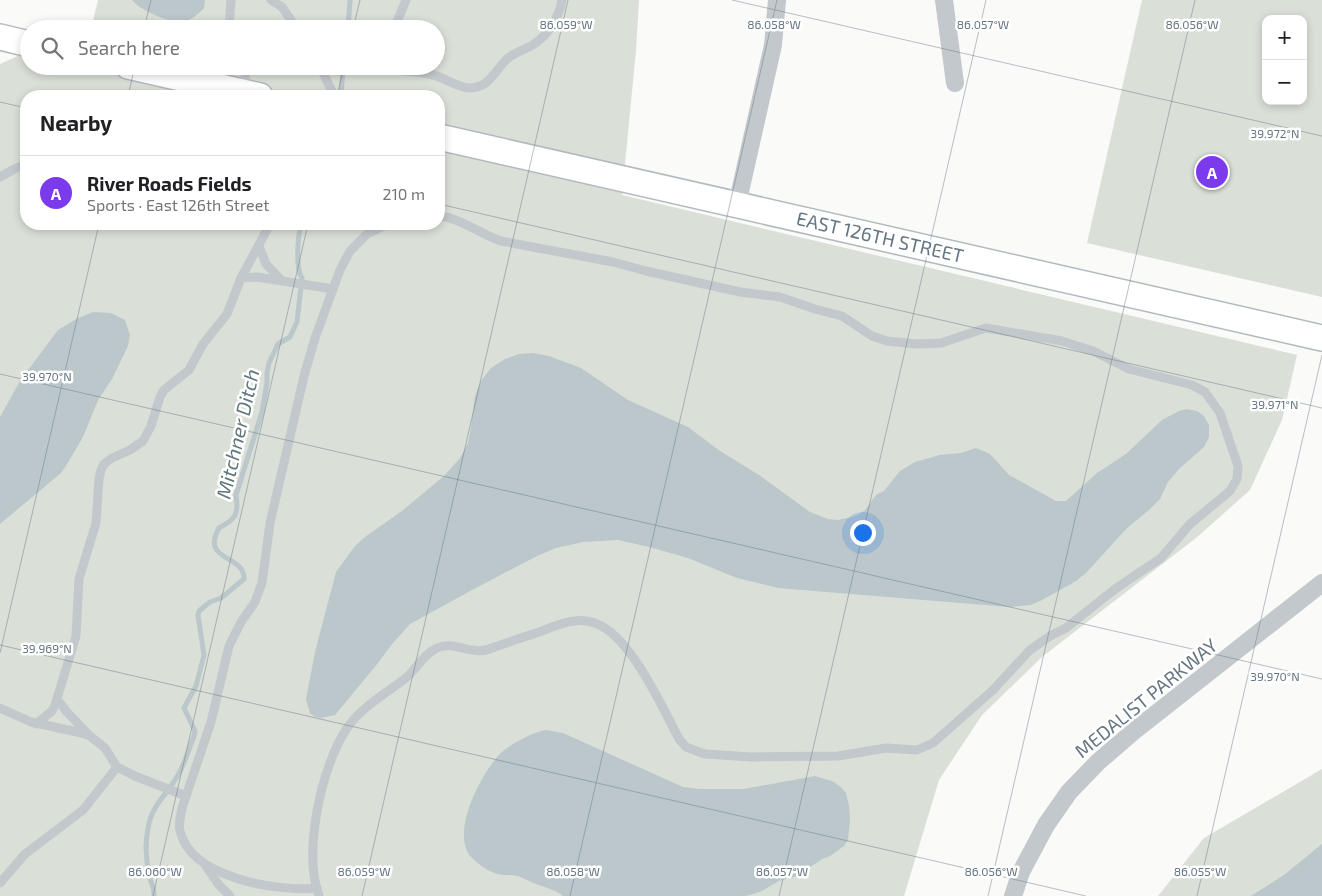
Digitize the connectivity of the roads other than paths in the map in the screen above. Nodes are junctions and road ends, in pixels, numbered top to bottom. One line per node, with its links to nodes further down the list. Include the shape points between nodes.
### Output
1 (231, 0): 7 (lane)
2 (271, 0): 8 (lane, via 282,7)
3 (406, 0): 9 (lane)
4 (562, 0): 15 (lane, via 556,21 547,34 509,57 487,83 463,87)
5 (777, 0): 23 (street, via 773,46)
6 (944, 0): 16 (street)
7 (230, 20)
8 (291, 20)
9 (398, 20)
10 (0, 37): 11 (street)
11 (20, 42)
12 (165, 75): 17 (street)
13 (246, 75): 18 (lane)
14 (324, 75): 19 (lane)
15 (433, 75)
16 (955, 83)
17 (227, 90)
18 (248, 90)
19 (331, 90)
20 (445, 138): 23 (street, EAST 126TH STREET)
21 (20, 167): 22 (lane)
22 (0, 177)
23 (737, 205): 31 (street, EAST 126TH STREET)
24 (445, 217): 41 (lane, via 501,241 613,262 740,292 780,297 842,316 872,336 887,341 941,342 986,328 1045,337 1085,348 1129,369 1185,382 1205,392 1220,413 1237,460 1237,479 1230,491 1190,524 1161,558 1114,589 1066,628 1030,650 1007,677 942,737 917,750 886,748 838,756 751,757 691,750 679,739 630,654 610,633 589,622 568,622 480,652 451,646 438,648 362,712 341,739 315,818)
25 (267, 230): 27 (lane)
26 (375, 230): 30 (lane, via 355,244 345,259)
27 (258, 246): 28 (lane); 29 (lane, via 266,264)
28 (241, 278): 29 (lane); 33 (lane, via 227,314 203,344 189,370 164,390 143,441 112,458 101,470 96,523 79,579 76,636)
29 (281, 280): 30 (lane)
30 (334, 288): 38 (lane, via 304,376 270,523 262,583 230,646 211,722)
31 (1322, 338)
32 (1322, 583): 43 (street, MEDALIST PARKWAY, via 1098,762 1069,792 1046,825)
33 (57, 699): 35 (lane, via 52,711); 36 (lane)
34 (0, 708): 35 (lane)
35 (36, 724): 36 (lane)
36 (90, 736): 37 (lane, via 105,748)
37 (117, 767): 38 (lane); 40 (lane, via 84,810 25,854)
38 (182, 794): 39 (lane, via 180,830 190,849)
39 (203, 861): 41 (lane, via 219,872 239,879); 42 (lane)
40 (0, 883)
41 (318, 892)
42 (230, 896)
43 (1013, 896)

